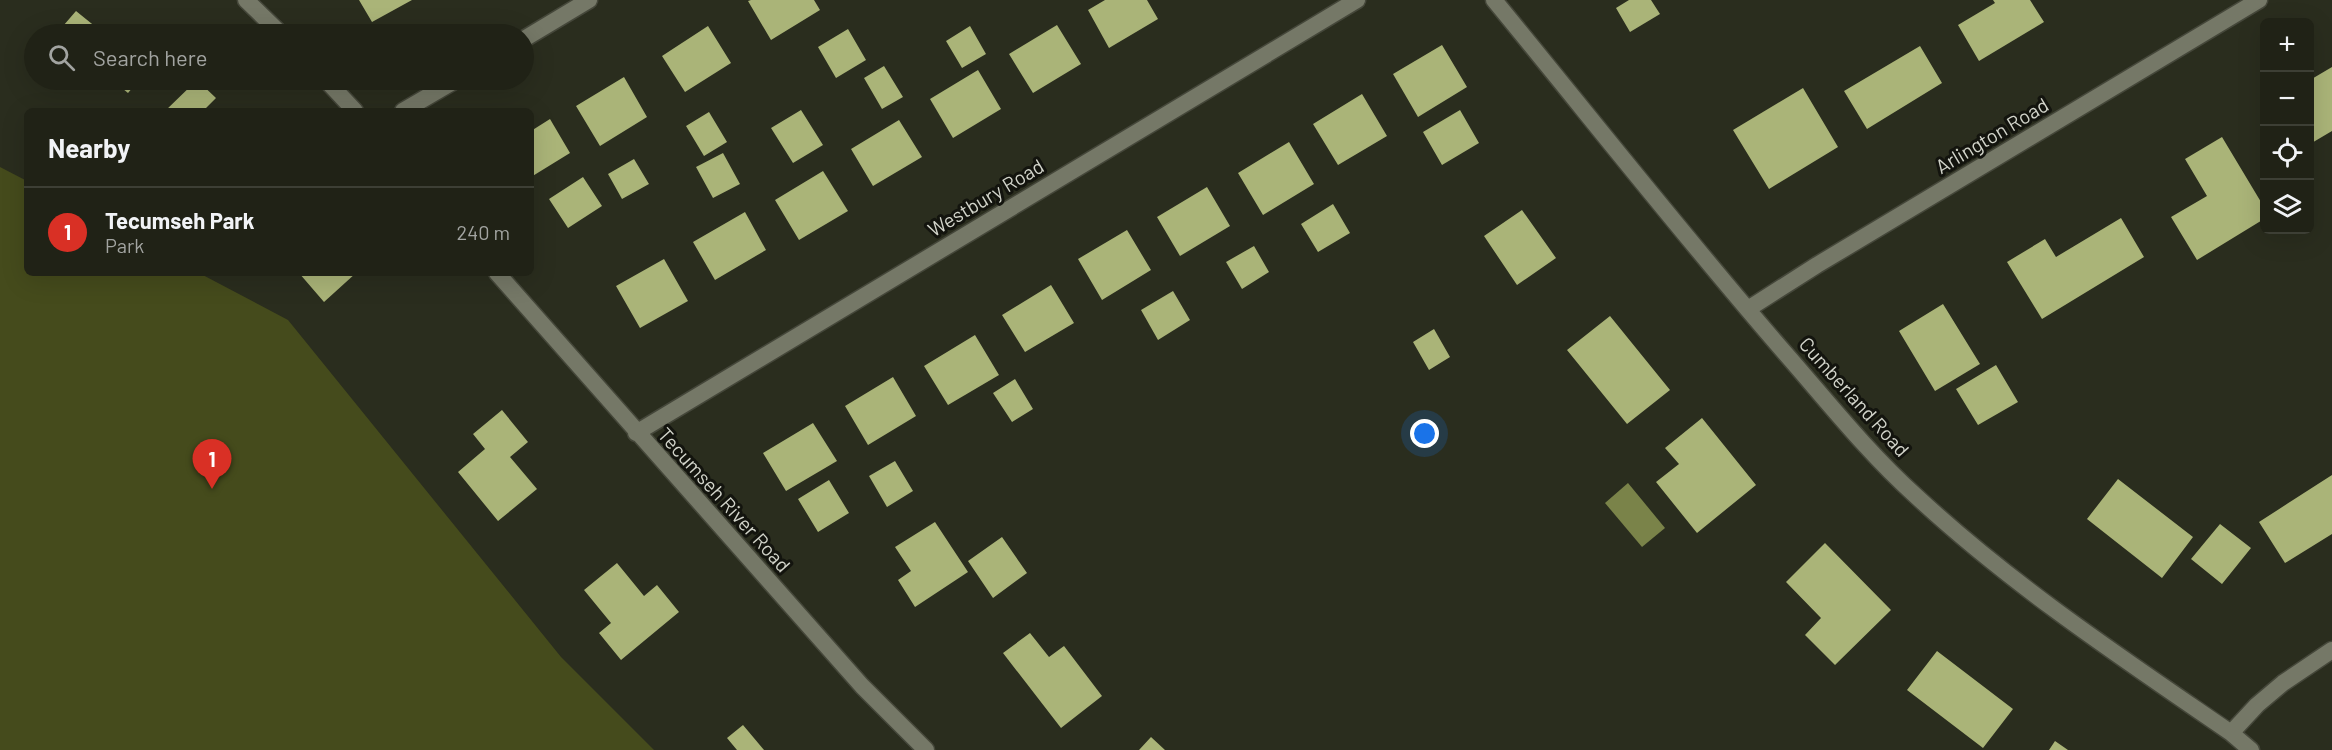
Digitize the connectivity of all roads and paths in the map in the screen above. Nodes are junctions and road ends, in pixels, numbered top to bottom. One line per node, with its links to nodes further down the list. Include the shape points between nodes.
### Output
1 (246, 0): 6 (street)
2 (589, 0): 7 (street)
3 (1357, 0): 14 (street, Westbury Road)
4 (1494, 0): 13 (street, Cumberland Road)
5 (2259, 0): 13 (street, Arlington Road)
6 (271, 24)
7 (534, 33)
8 (335, 90): 10 (street)
9 (439, 90): 11 (street)
10 (352, 108)
11 (408, 108)
12 (500, 276): 14 (street, Tecumseh River Road)
13 (1748, 309): 16 (street, Cumberland Road, via 1898,478 1978,552)
14 (636, 433): 17 (street, Tecumseh River Road, via 862,686)
15 (2332, 650): 16 (street, via 2283,683)
16 (2230, 733): 18 (street, Cumberland Road)
17 (926, 750)
18 (2251, 750)

